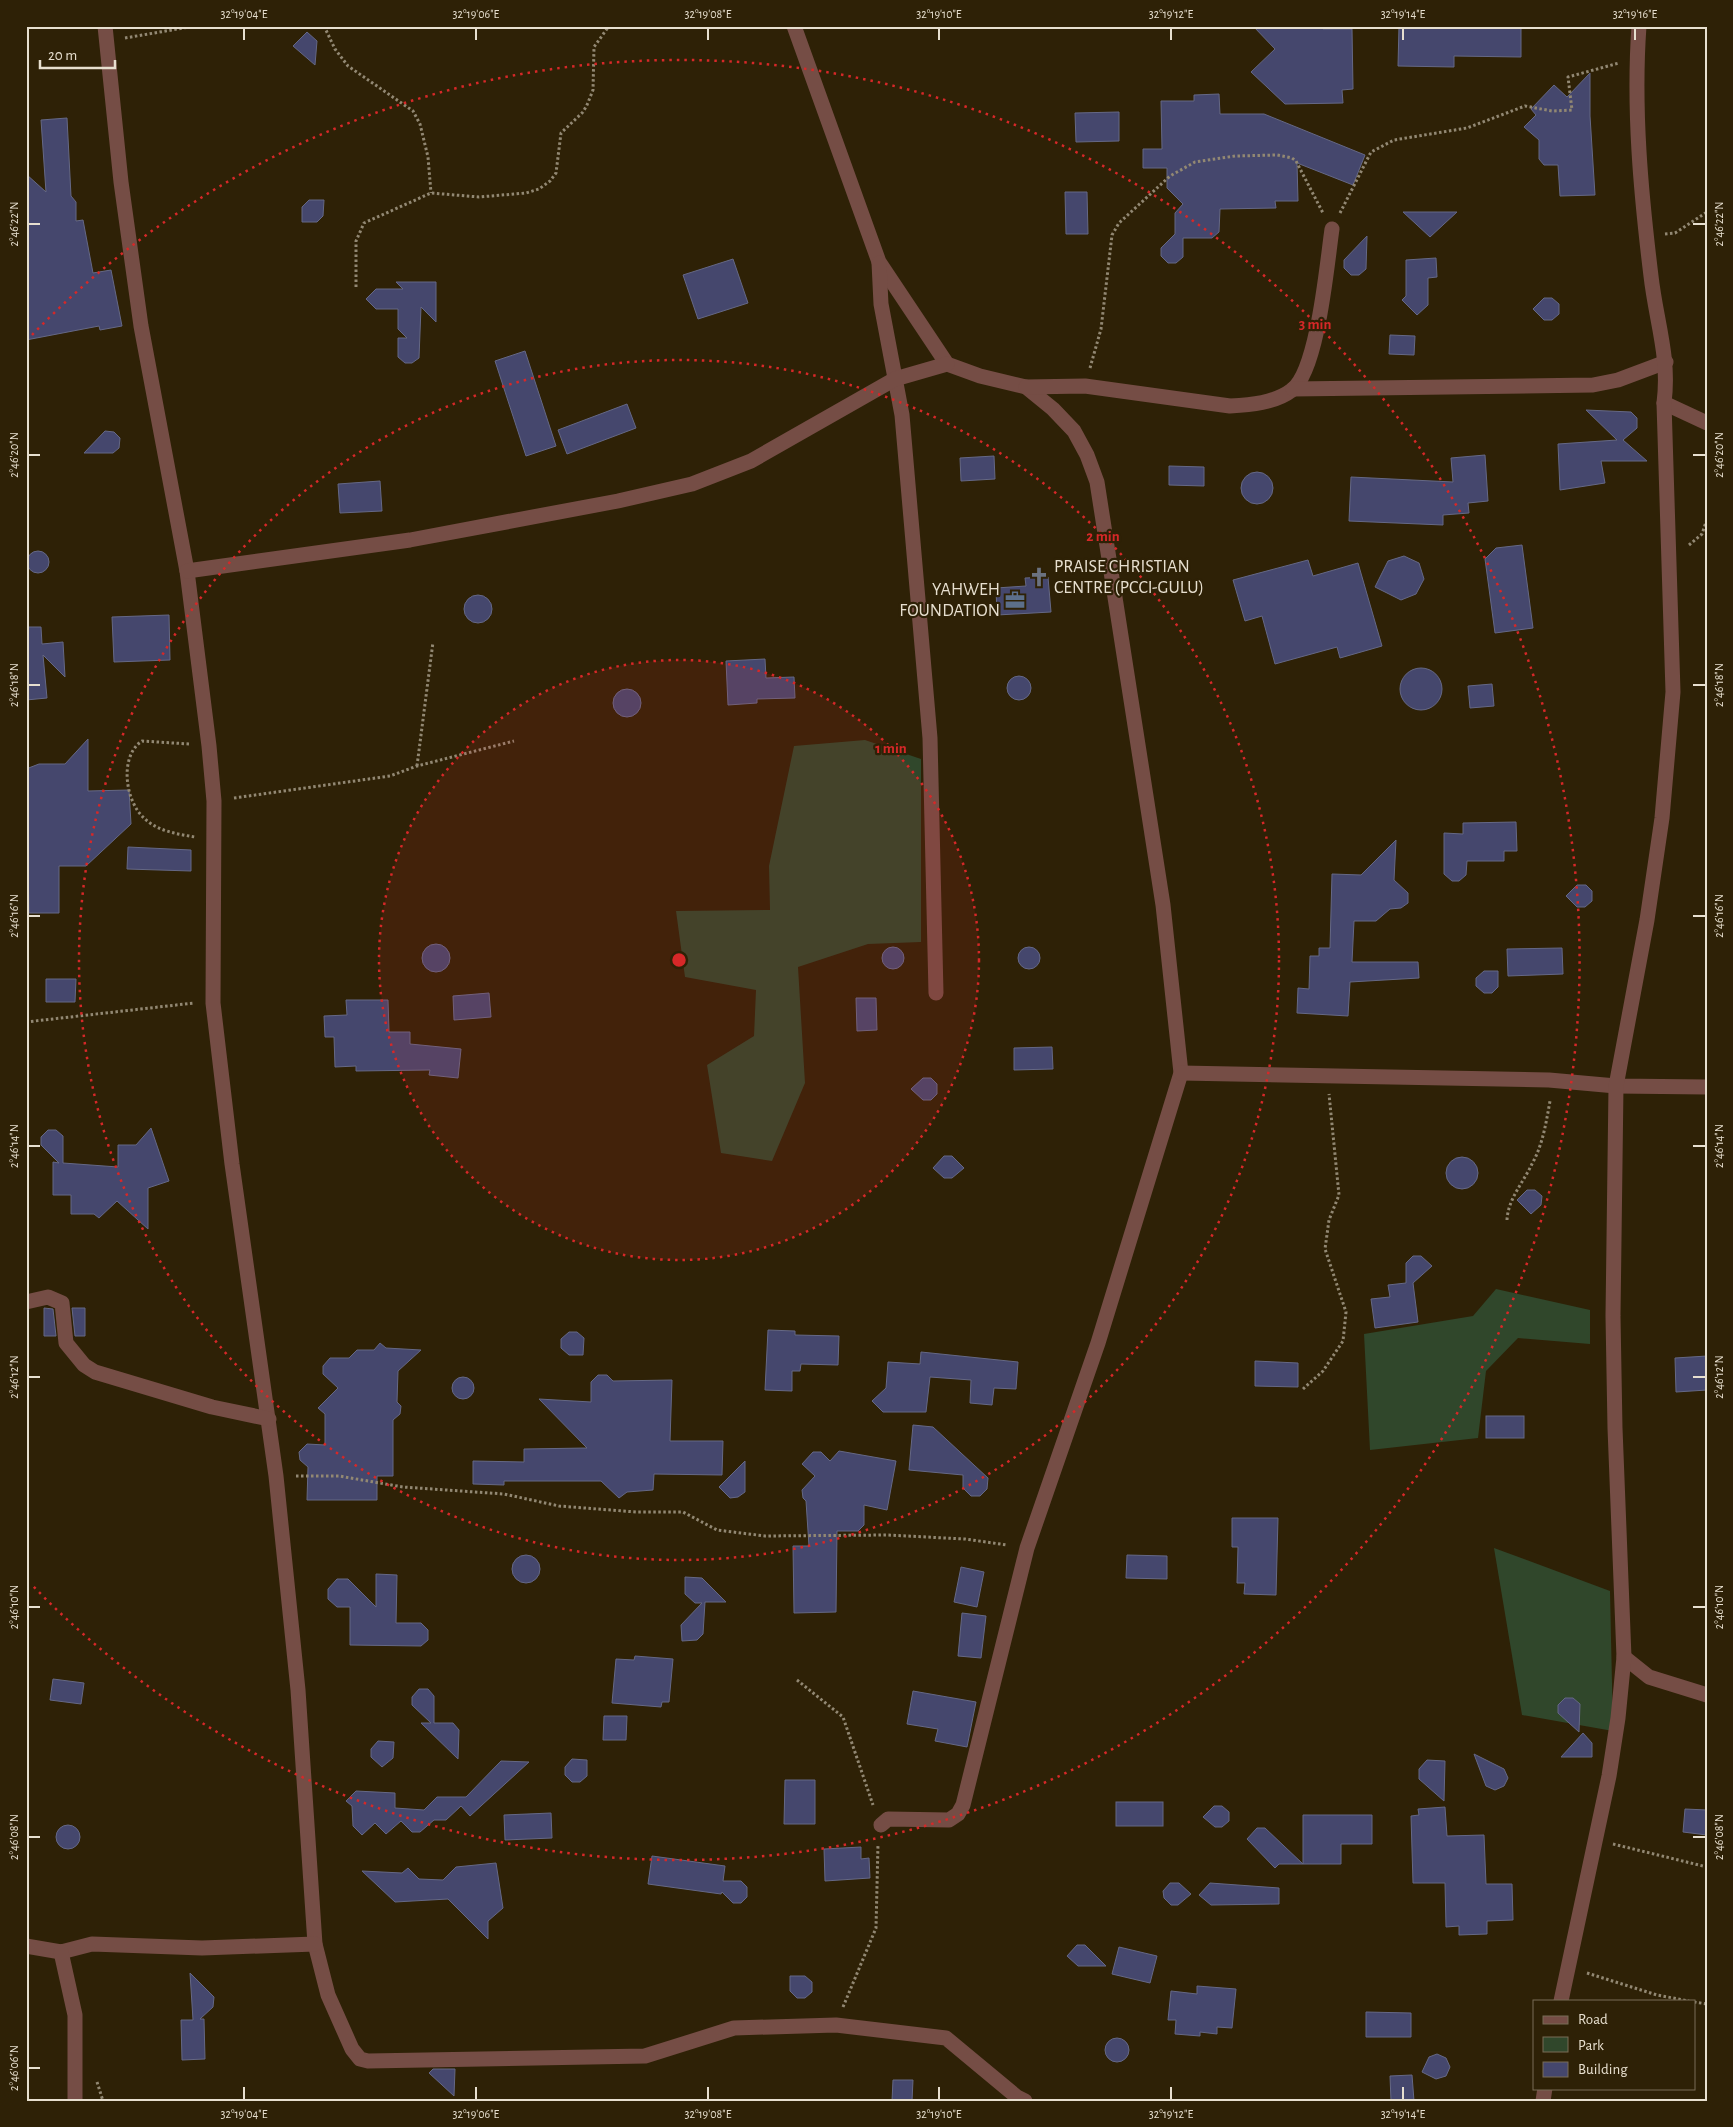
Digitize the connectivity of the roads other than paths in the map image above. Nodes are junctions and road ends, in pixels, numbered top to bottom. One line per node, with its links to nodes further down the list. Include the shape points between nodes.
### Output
1 (794, 26): 5 (street)
2 (1639, 26): 6 (street, via 1640,163 1651,278)
3 (106, 34): 13 (street, via 141,326)
4 (1332, 229): 10 (street, via 1316,336 1301,379)
5 (879, 262): 7 (street); 8 (street, via 881,304)
6 (1666, 362): 10 (street, via 1618,380 1593,385); 11 (street)
7 (947, 364): 8 (street); 9 (street)
8 (895, 379): 13 (street, via 751,461 692,484 618,502 410,540); 14 (street, via 902,415 930,738)
9 (1026, 387): 10 (street, via 1085,386 1230,406 1252,404); 15 (street, via 1053,408 1074,431 1097,482 1163,906)
10 (1293, 390)
11 (1664, 403): 12 (street); 16 (street, via 1673,692 1662,818)
12 (1707, 423)
13 (186, 571): 19 (street, via 210,746 214,801 213,1002 232,1164)
14 (936, 992)
15 (1181, 1073): 16 (street, via 1550,1080); 22 (street, via 1098,1343 1027,1548 963,1805 949,1820 888,1819)
16 (1616, 1086): 17 (street); 20 (street, via 1613,1344)
17 (1707, 1087)
18 (26, 1302): 19 (street, via 48,1297 62,1303 66,1344 84,1365 95,1372 212,1407)
19 (269, 1419): 23 (street, via 298,1690)
20 (1624, 1657): 21 (street, via 1649,1676); 26 (street, via 1618,1718)
21 (1707, 1695)
22 (880, 1825)
23 (314, 1944): 25 (street, via 202,1948 92,1944); 28 (street, via 328,1995 352,2048 360,2058 368,2061 645,2056 734,2028 836,2025 946,2038)
24 (26, 1946): 25 (street)
25 (61, 1952): 27 (street, via 75,2014)
26 (1561, 2000)
27 (74, 2101)
28 (1025, 2101)

